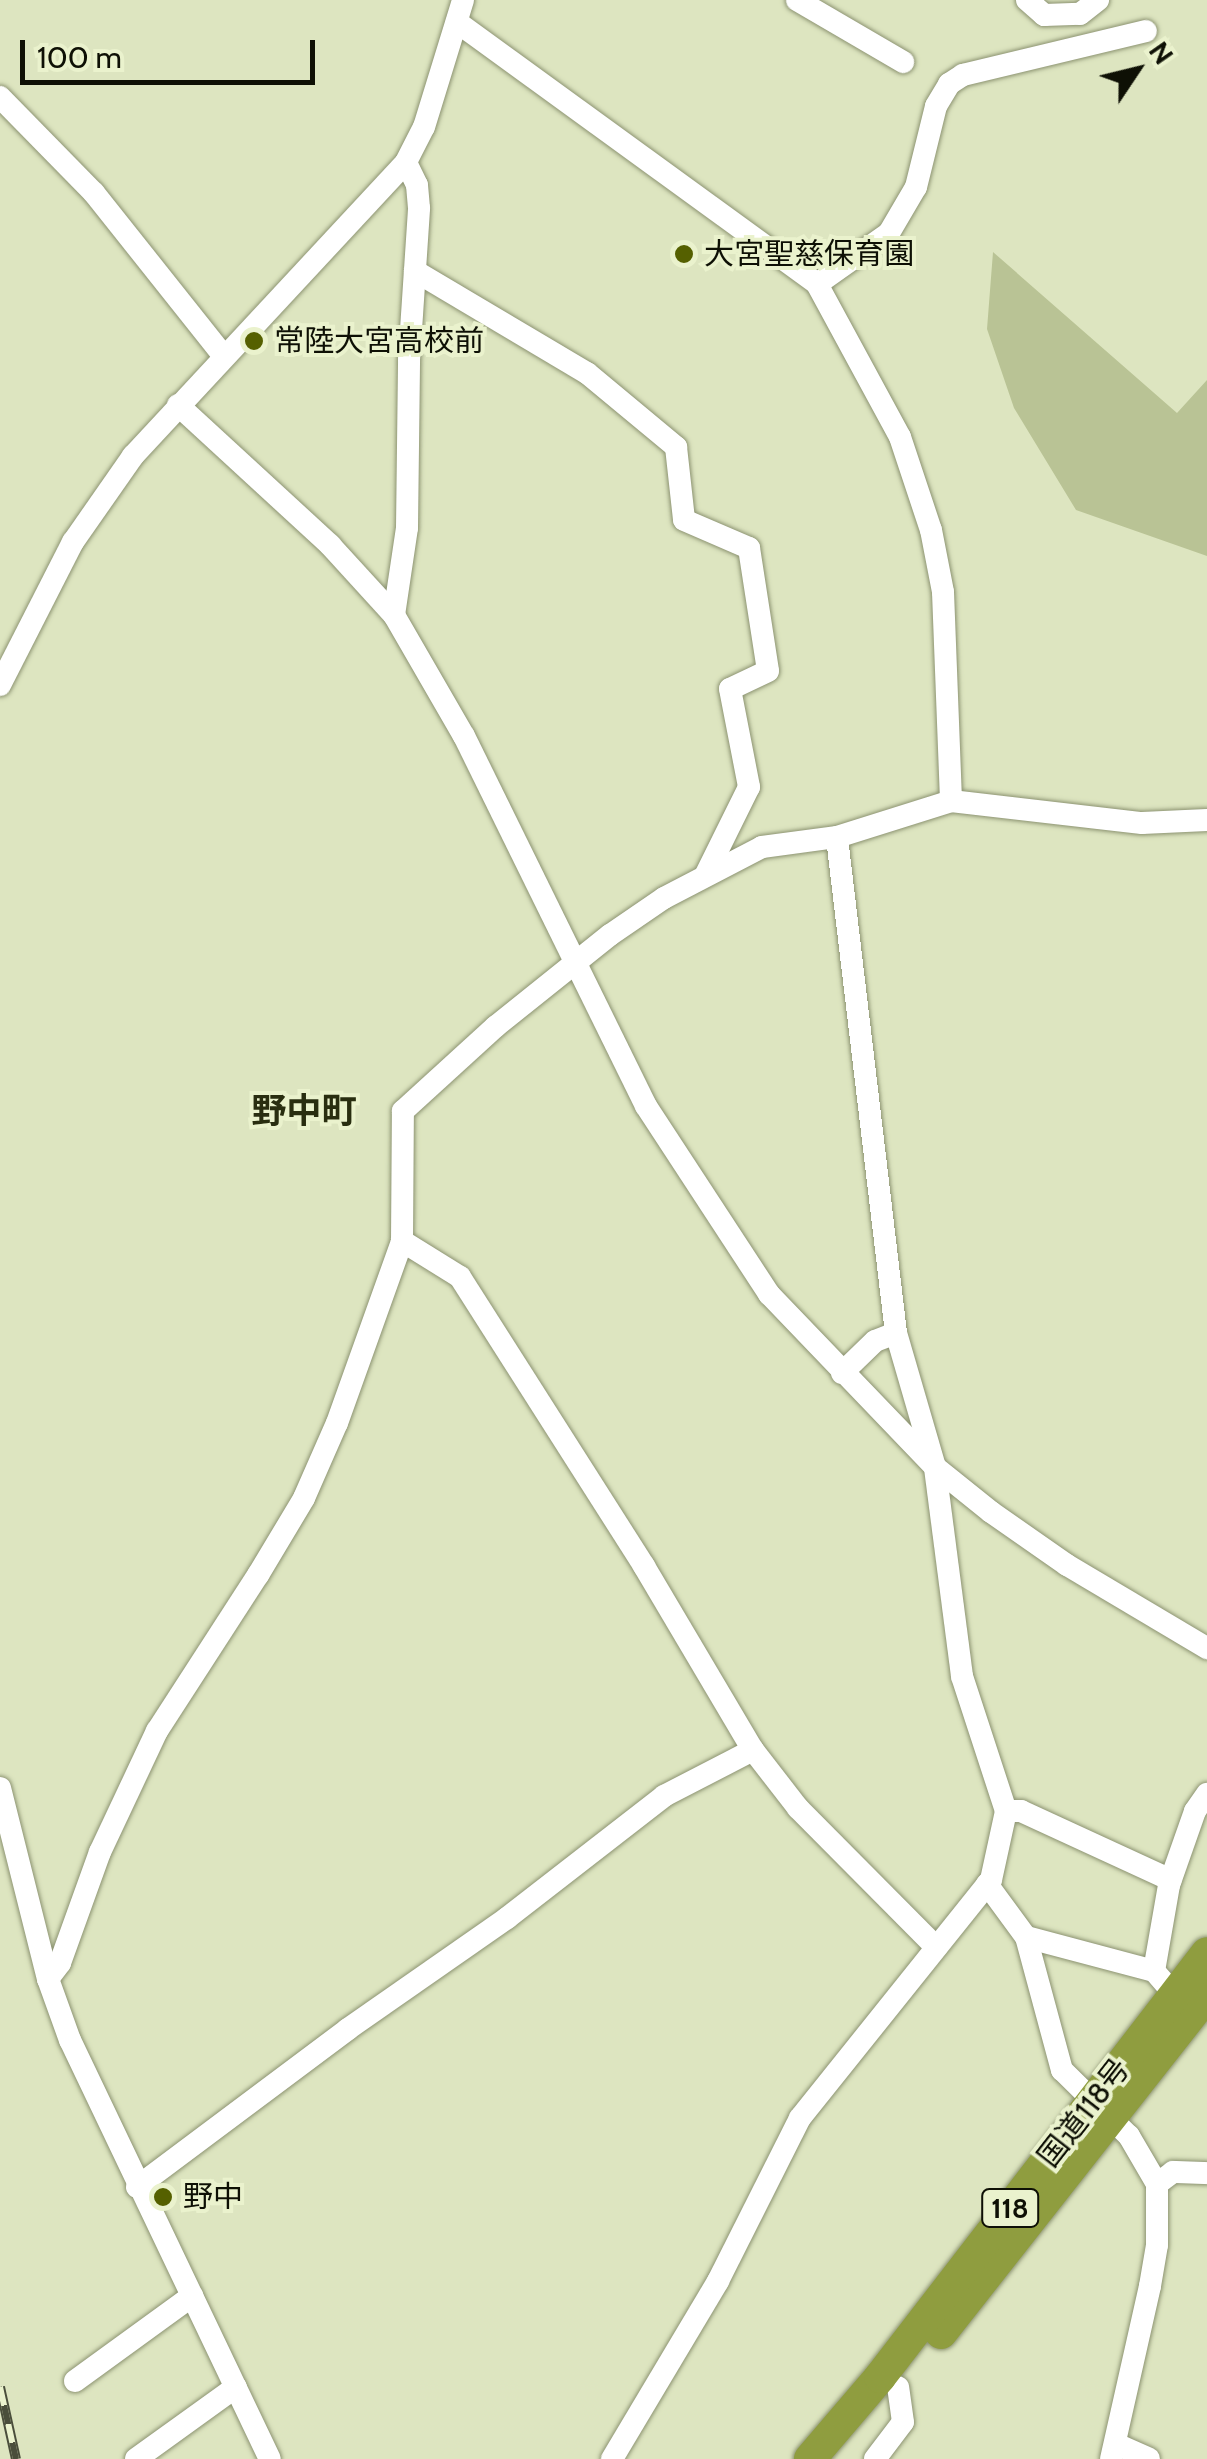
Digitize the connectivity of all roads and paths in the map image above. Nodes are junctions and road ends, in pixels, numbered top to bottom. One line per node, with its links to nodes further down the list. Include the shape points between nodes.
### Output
1 (797, 0): 6 (street)
2 (1027, 0): 3 (street, via 1044,15 1080,14)
3 (1098, 0)
4 (460, 11): 8 (street, via 424,127); 10 (street)
5 (1146, 31): 10 (street, via 962,75 949,84 936,106 916,188 889,233)
6 (904, 62)
7 (0, 96): 11 (street, via 94,193)
8 (406, 162): 9 (street, via 419,208); 11 (street)
9 (414, 271): 13 (street, via 407,528); 18 (street, via 586,373 662,435 676,447 684,520 749,548 768,671 730,689 749,787)
10 (817, 284): 15 (street, via 900,437 931,530 942,592)
11 (223, 355): 12 (street)
12 (178, 405): 13 (street, via 330,545); 14 (street, via 73,542)
13 (394, 615): 19 (street, via 464,736)
14 (0, 685)
15 (951, 801): 16 (street, via 1142,824); 17 (street)
16 (1207, 820)
17 (837, 837): 18 (street, via 762,848); 21 (street)
18 (706, 874): 19 (street)
19 (574, 962): 20 (street, via 404,1111); 22 (street, via 690,1178 768,1294)
20 (402, 1242): 25 (street, via 460,1276); 34 (street, via 304,1498 157,1731)
21 (896, 1332): 22 (street, via 875,1341); 23 (street)
22 (842, 1373): 23 (street)
23 (935, 1467): 24 (street, via 1058,1558); 28 (street, via 962,1676)
24 (1207, 1648)
25 (753, 1750): 32 (street, via 798,1808); 39 (street, via 664,1796)
26 (0, 1788): 34 (street)
27 (1207, 1794): 29 (street)
28 (1006, 1811): 29 (street); 30 (street)
29 (1171, 1880): 35 (street)
30 (987, 1884): 31 (street); 32 (street)
31 (1026, 1937): 35 (street); 36 (street, via 1062,2070)
32 (936, 1946): 47 (street, via 800,2118 718,2282)
33 (1207, 1953): 35 (highway, 国道118号 / 118)
34 (48, 1980): 39 (street)
35 (1179, 1987): 36 (highway, 国道118号 / 118)
36 (1103, 2110): 38 (street); 43 (highway, 国道118号 / 118); 48 (highway, 国道118号 / 118)
37 (1207, 2173): 38 (street, via 1173,2172)
38 (1157, 2184): 44 (street, via 1157,2245)
39 (137, 2187): 40 (street)
40 (192, 2296): 41 (street); 42 (street)
41 (75, 2381)
42 (236, 2387): 45 (street); 46 (street)
43 (898, 2387): 49 (highway, 国道118号 / 118); 50 (street, via 903,2422)
44 (1113, 2451): 51 (street)
45 (136, 2459)
46 (270, 2459)
47 (612, 2459)
48 (810, 2459)
49 (840, 2459)
50 (875, 2459)
51 (1149, 2459)

